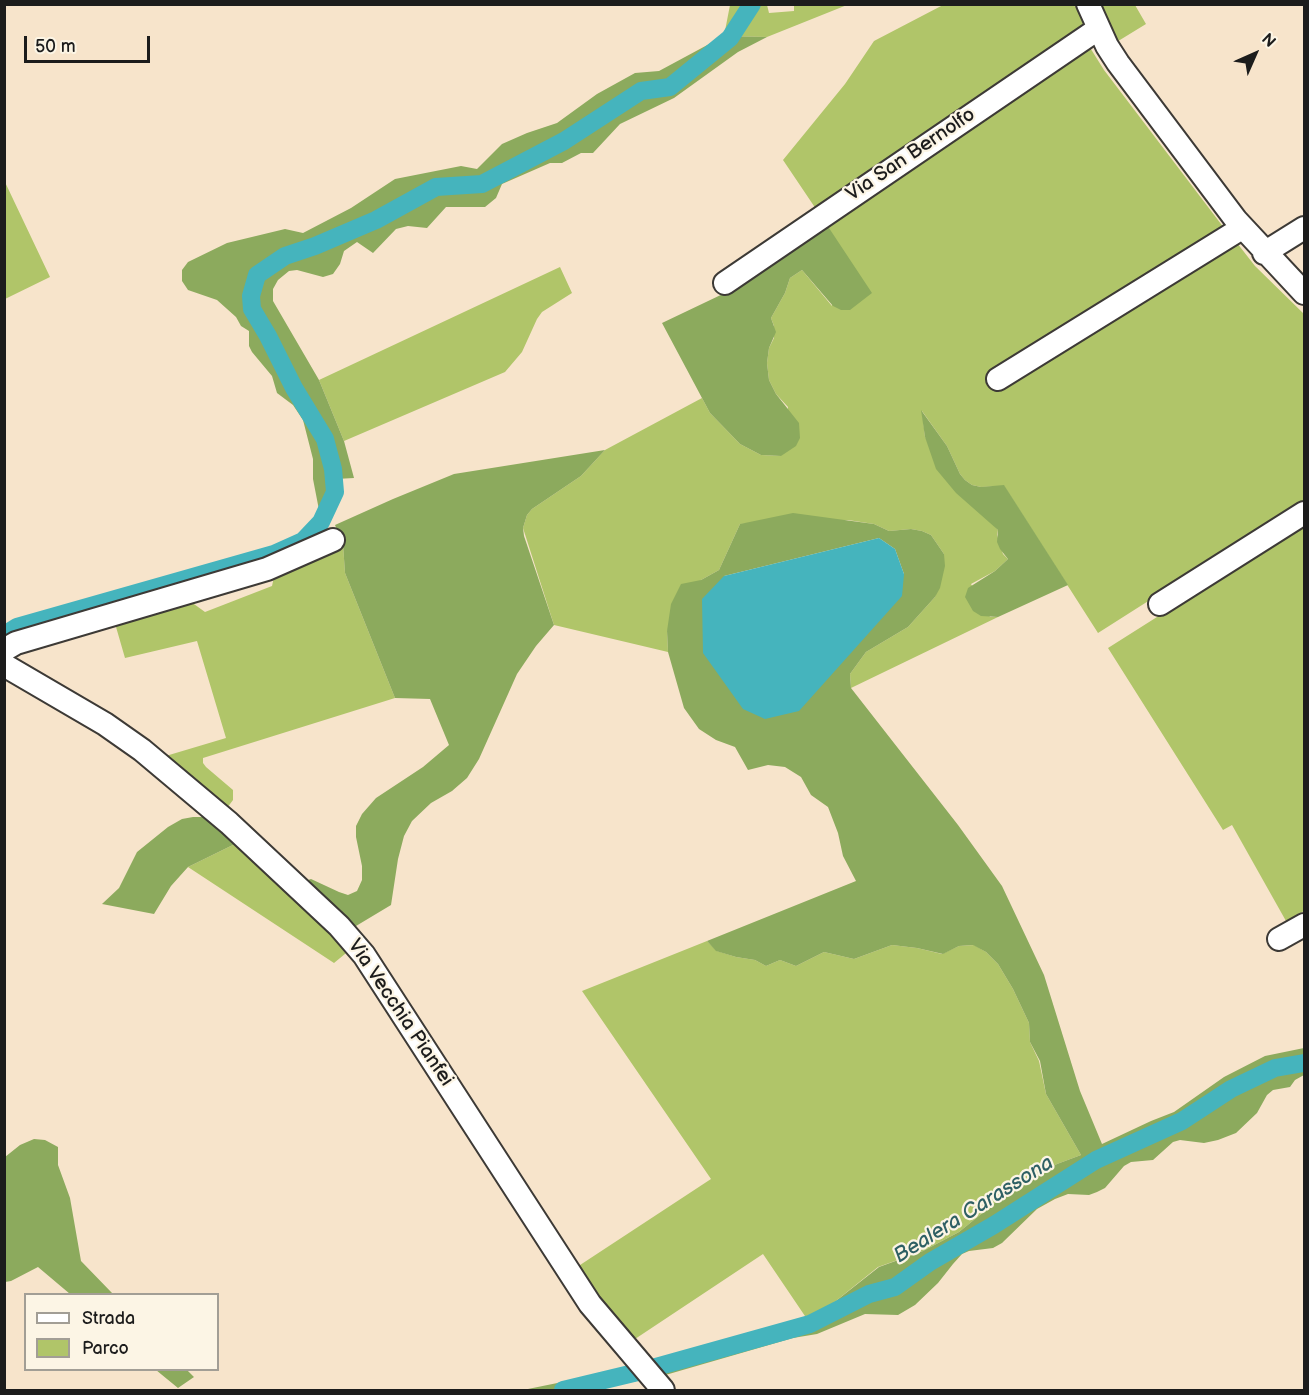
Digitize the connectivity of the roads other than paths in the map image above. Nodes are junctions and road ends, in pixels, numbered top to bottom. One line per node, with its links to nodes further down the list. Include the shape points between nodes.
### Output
1 (1088, 4): 2 (street)
2 (1098, 29): 3 (street, via 1118,63); 6 (street, Via San Bernolfo)
3 (1242, 228): 5 (street); 8 (street)
4 (1305, 228): 5 (street)
5 (1264, 253): 7 (street)
6 (725, 283)
7 (1305, 293)
8 (998, 379)
9 (1305, 513): 11 (street)
10 (333, 540): 12 (street, via 267,569 16,643)
11 (1160, 604)
12 (4, 650)
13 (4, 665): 16 (street, Via Vecchia Pianfei, via 142,750 229,823 339,926 364,955 590,1304)
14 (1305, 925): 15 (street)
15 (1279, 939)
16 (663, 1390)

